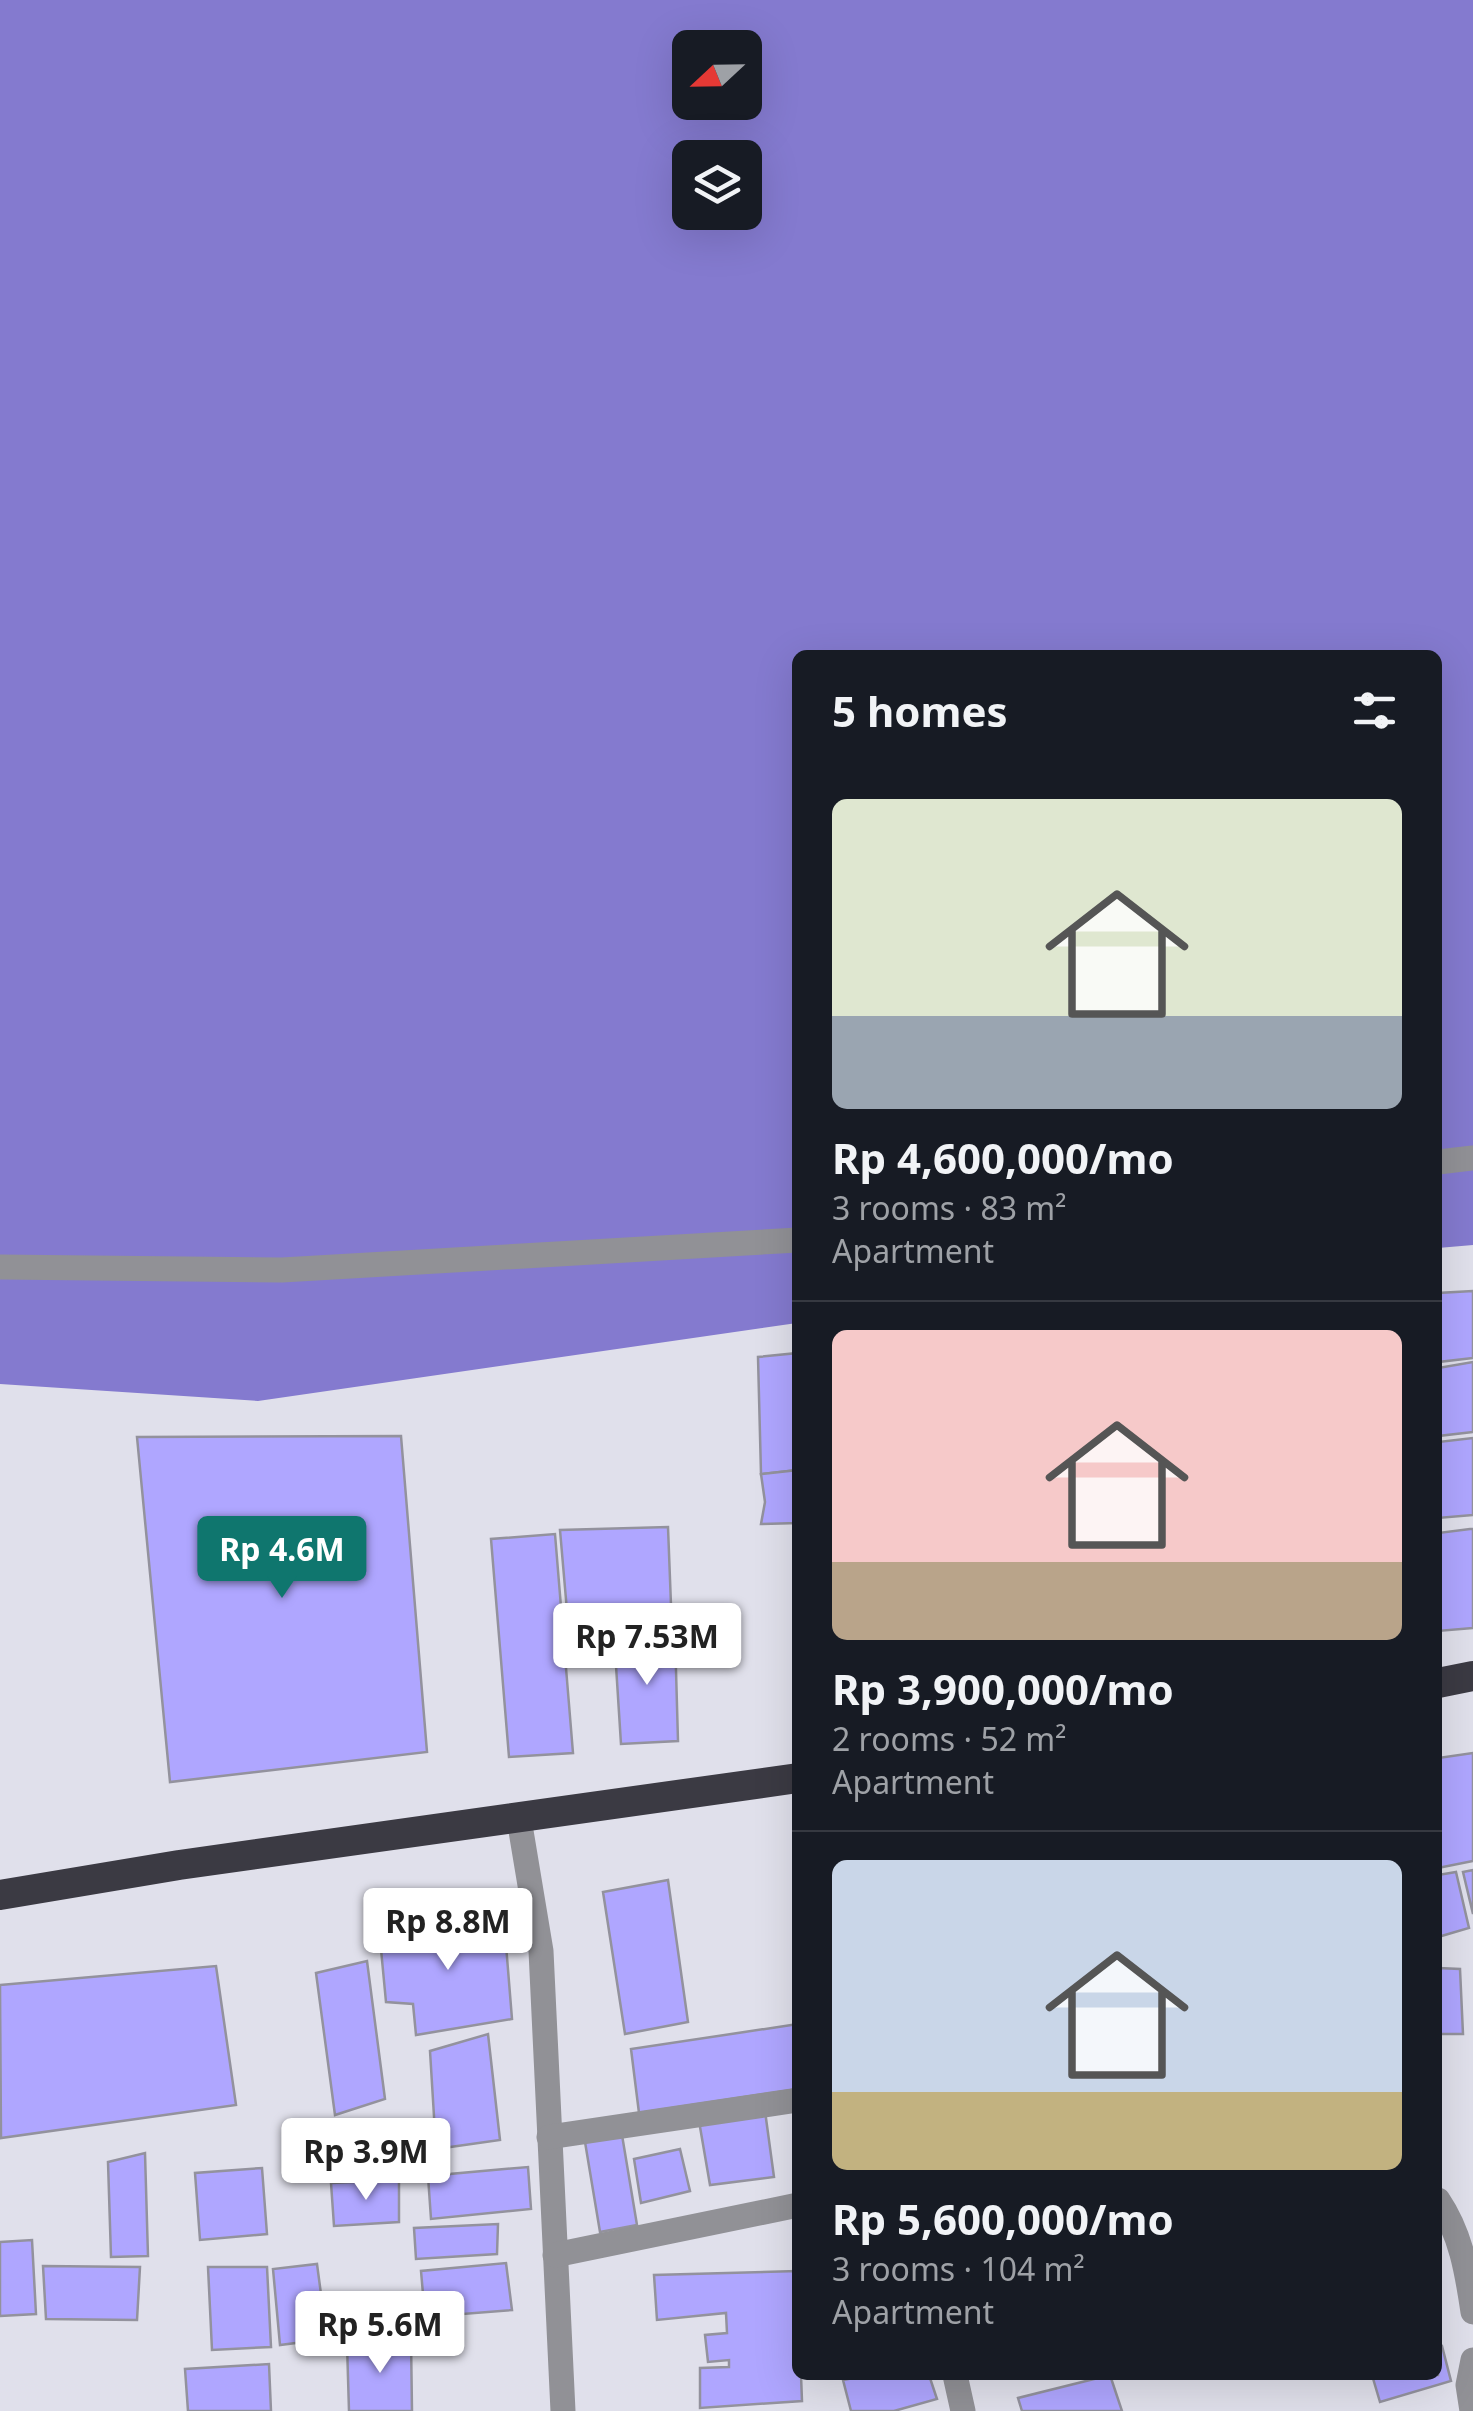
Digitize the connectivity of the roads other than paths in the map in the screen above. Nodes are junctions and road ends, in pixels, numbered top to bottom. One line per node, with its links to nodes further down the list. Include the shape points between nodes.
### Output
1 (1473, 1158): 2 (street)
2 (1442, 1162)
3 (792, 1240): 4 (street, via 282,1270)
4 (0, 1267)
5 (1473, 1676): 6 (highway)
6 (1442, 1682)
7 (792, 1779): 8 (highway)
8 (519, 1819): 9 (highway); 11 (street, via 541,1951)
9 (0, 1895)
10 (792, 2101): 11 (street)
11 (549, 2137): 14 (street)
12 (792, 2206): 14 (street)
13 (1442, 2206): 15 (street, via 1454,2222)
14 (555, 2255): 18 (street)
15 (1473, 2312)
16 (1473, 2360): 20 (street)
17 (956, 2380): 19 (street)
18 (564, 2411)
19 (963, 2411)
20 (1472, 2411)

